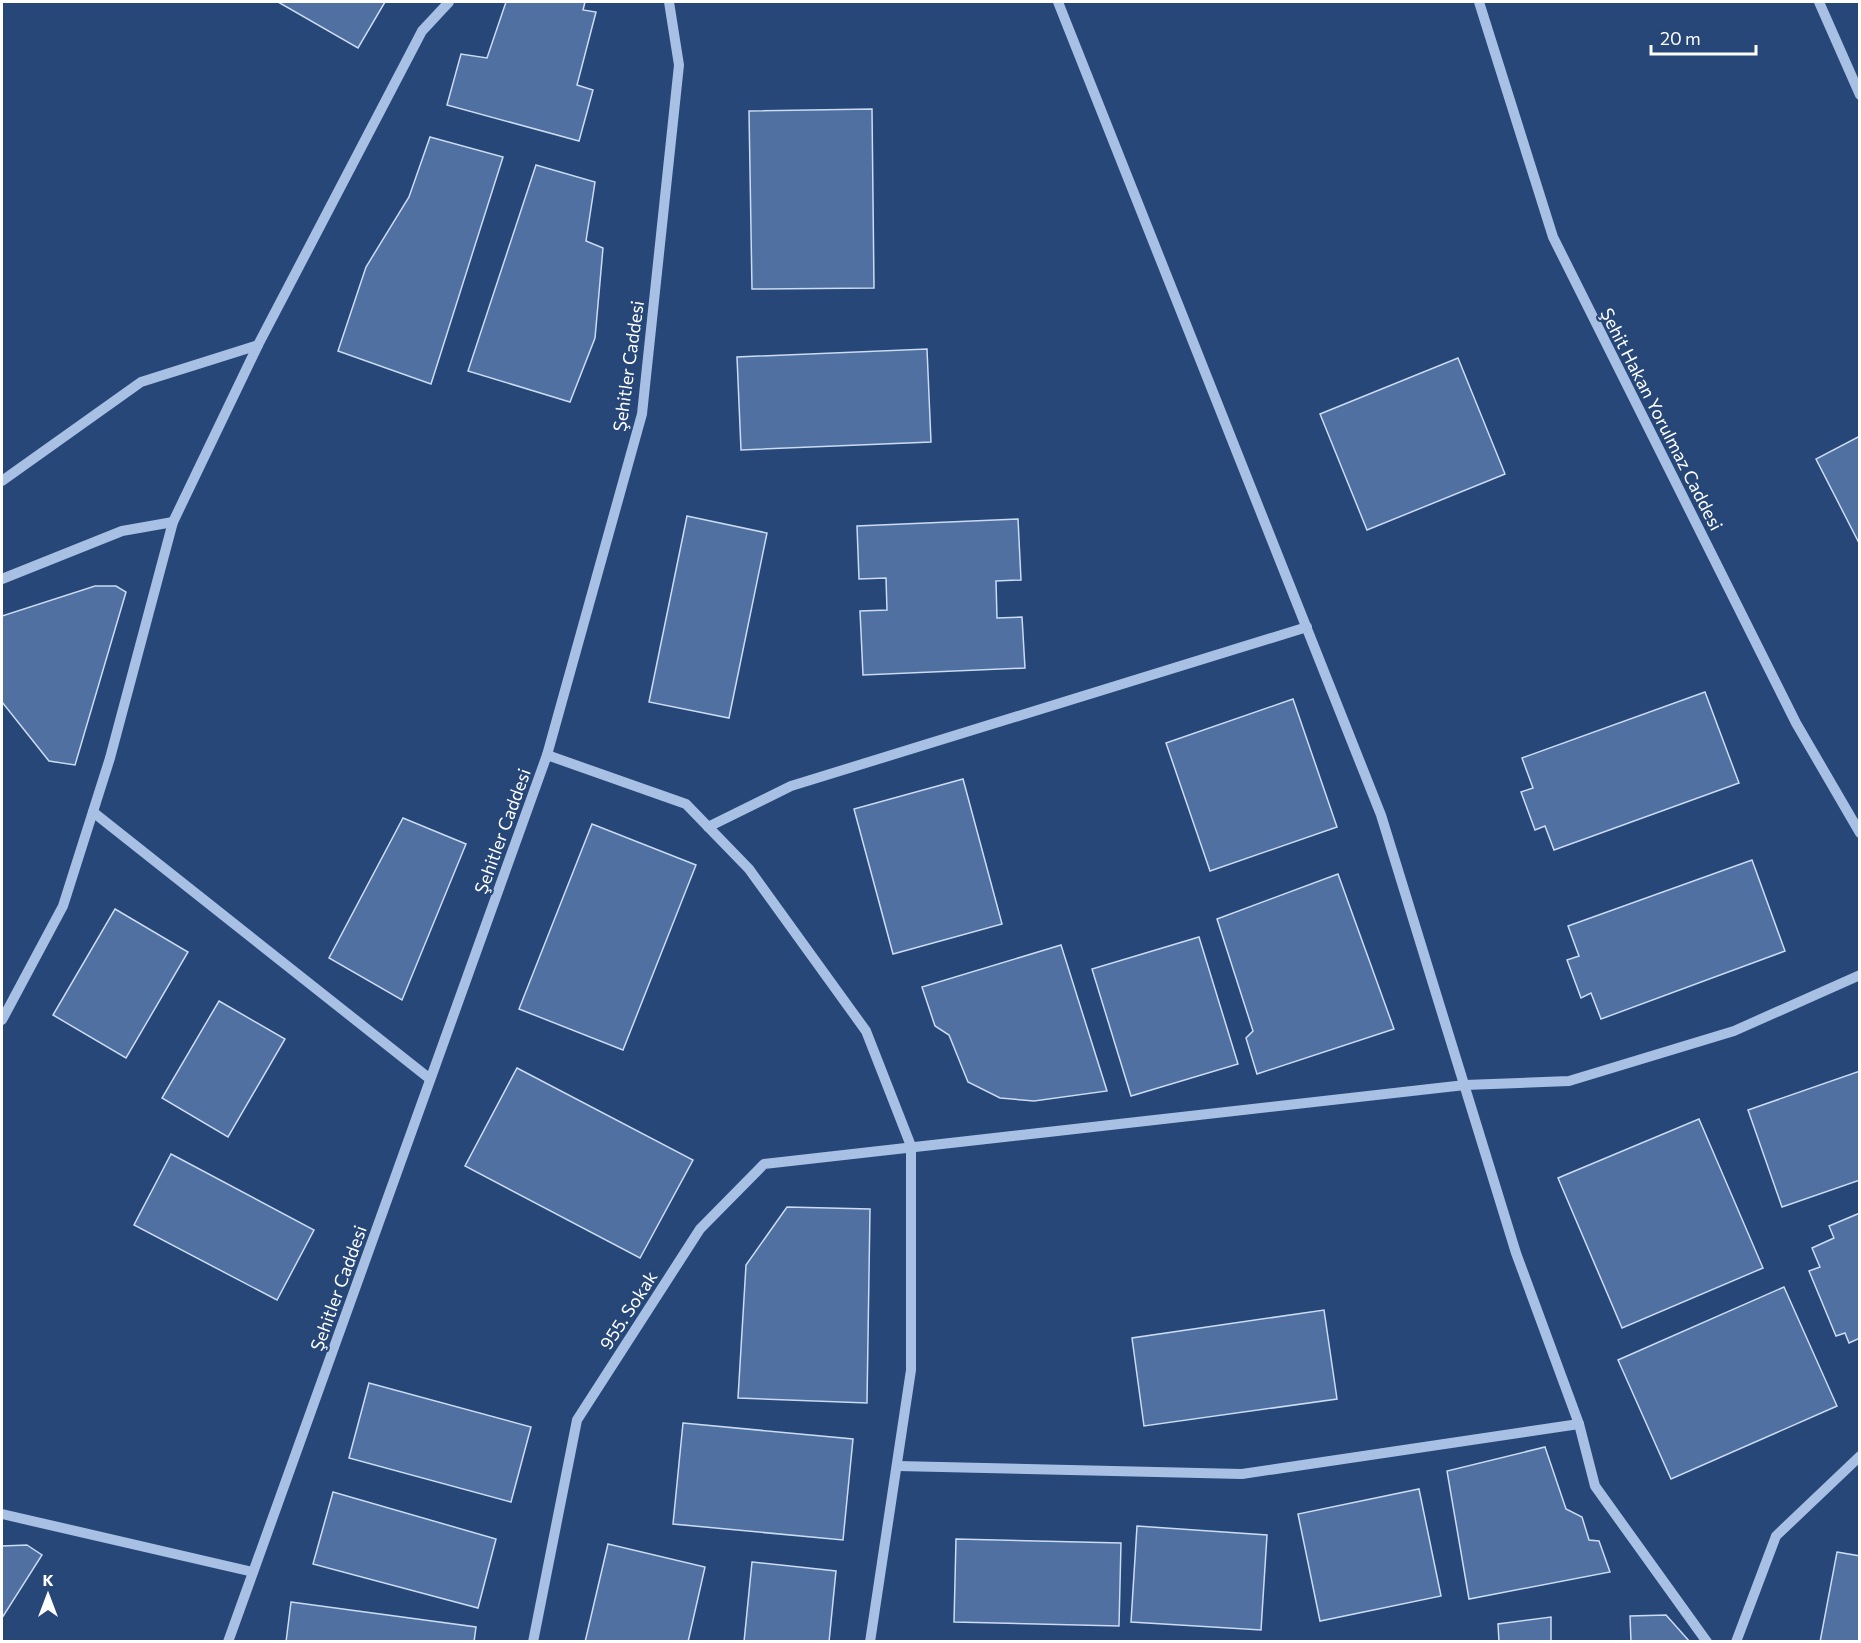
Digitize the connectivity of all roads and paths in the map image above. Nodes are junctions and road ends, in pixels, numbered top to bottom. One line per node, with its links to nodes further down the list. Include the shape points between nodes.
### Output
1 (449, 2): 7 (street, via 423,31)
2 (669, 2): 12 (street, Şehitler Caddesi, via 679,65 642,414)
3 (1058, 2): 11 (street)
4 (1479, 2): 15 (street, Şehit Hakan Yorulmaz Caddesi, via 1552,237 1796,723)
5 (1819, 2): 6 (street)
6 (1860, 95)
7 (258, 345): 8 (street, via 141,382); 9 (street)
8 (2, 481)
9 (173, 522): 10 (street, via 122,531); 13 (street)
10 (2, 579)
11 (1307, 627): 14 (street, via 791,786); 19 (street, via 1381,815)
12 (547, 755): 14 (street, via 686,804); 18 (street, Şehitler Caddesi)
13 (93, 812): 17 (street, via 63,906); 18 (street)
14 (708, 827): 20 (street, via 748,869 866,1031)
15 (1860, 833)
16 (1860, 975): 19 (street, 955. Sokak, via 1734,1031 1569,1081)
17 (2, 1020)
18 (430, 1079): 25 (street, Şehitler Caddesi)
19 (1465, 1085): 20 (street, 955. Sokak); 21 (street, via 1516,1252)
20 (911, 1146): 23 (street, via 911,1370); 27 (street, 955. Sokak, via 764,1164 700,1229 577,1420)
21 (1579, 1424): 23 (street, via 1242,1474); 29 (street, via 1595,1486)
22 (1860, 1456): 30 (street, via 1776,1536)
23 (897, 1466): 28 (street)
24 (2, 1514): 25 (street)
25 (253, 1572): 26 (street, Şehitler Caddesi)
26 (228, 1641)
27 (533, 1641)
28 (870, 1641)
29 (1707, 1641)
30 (1736, 1641)

